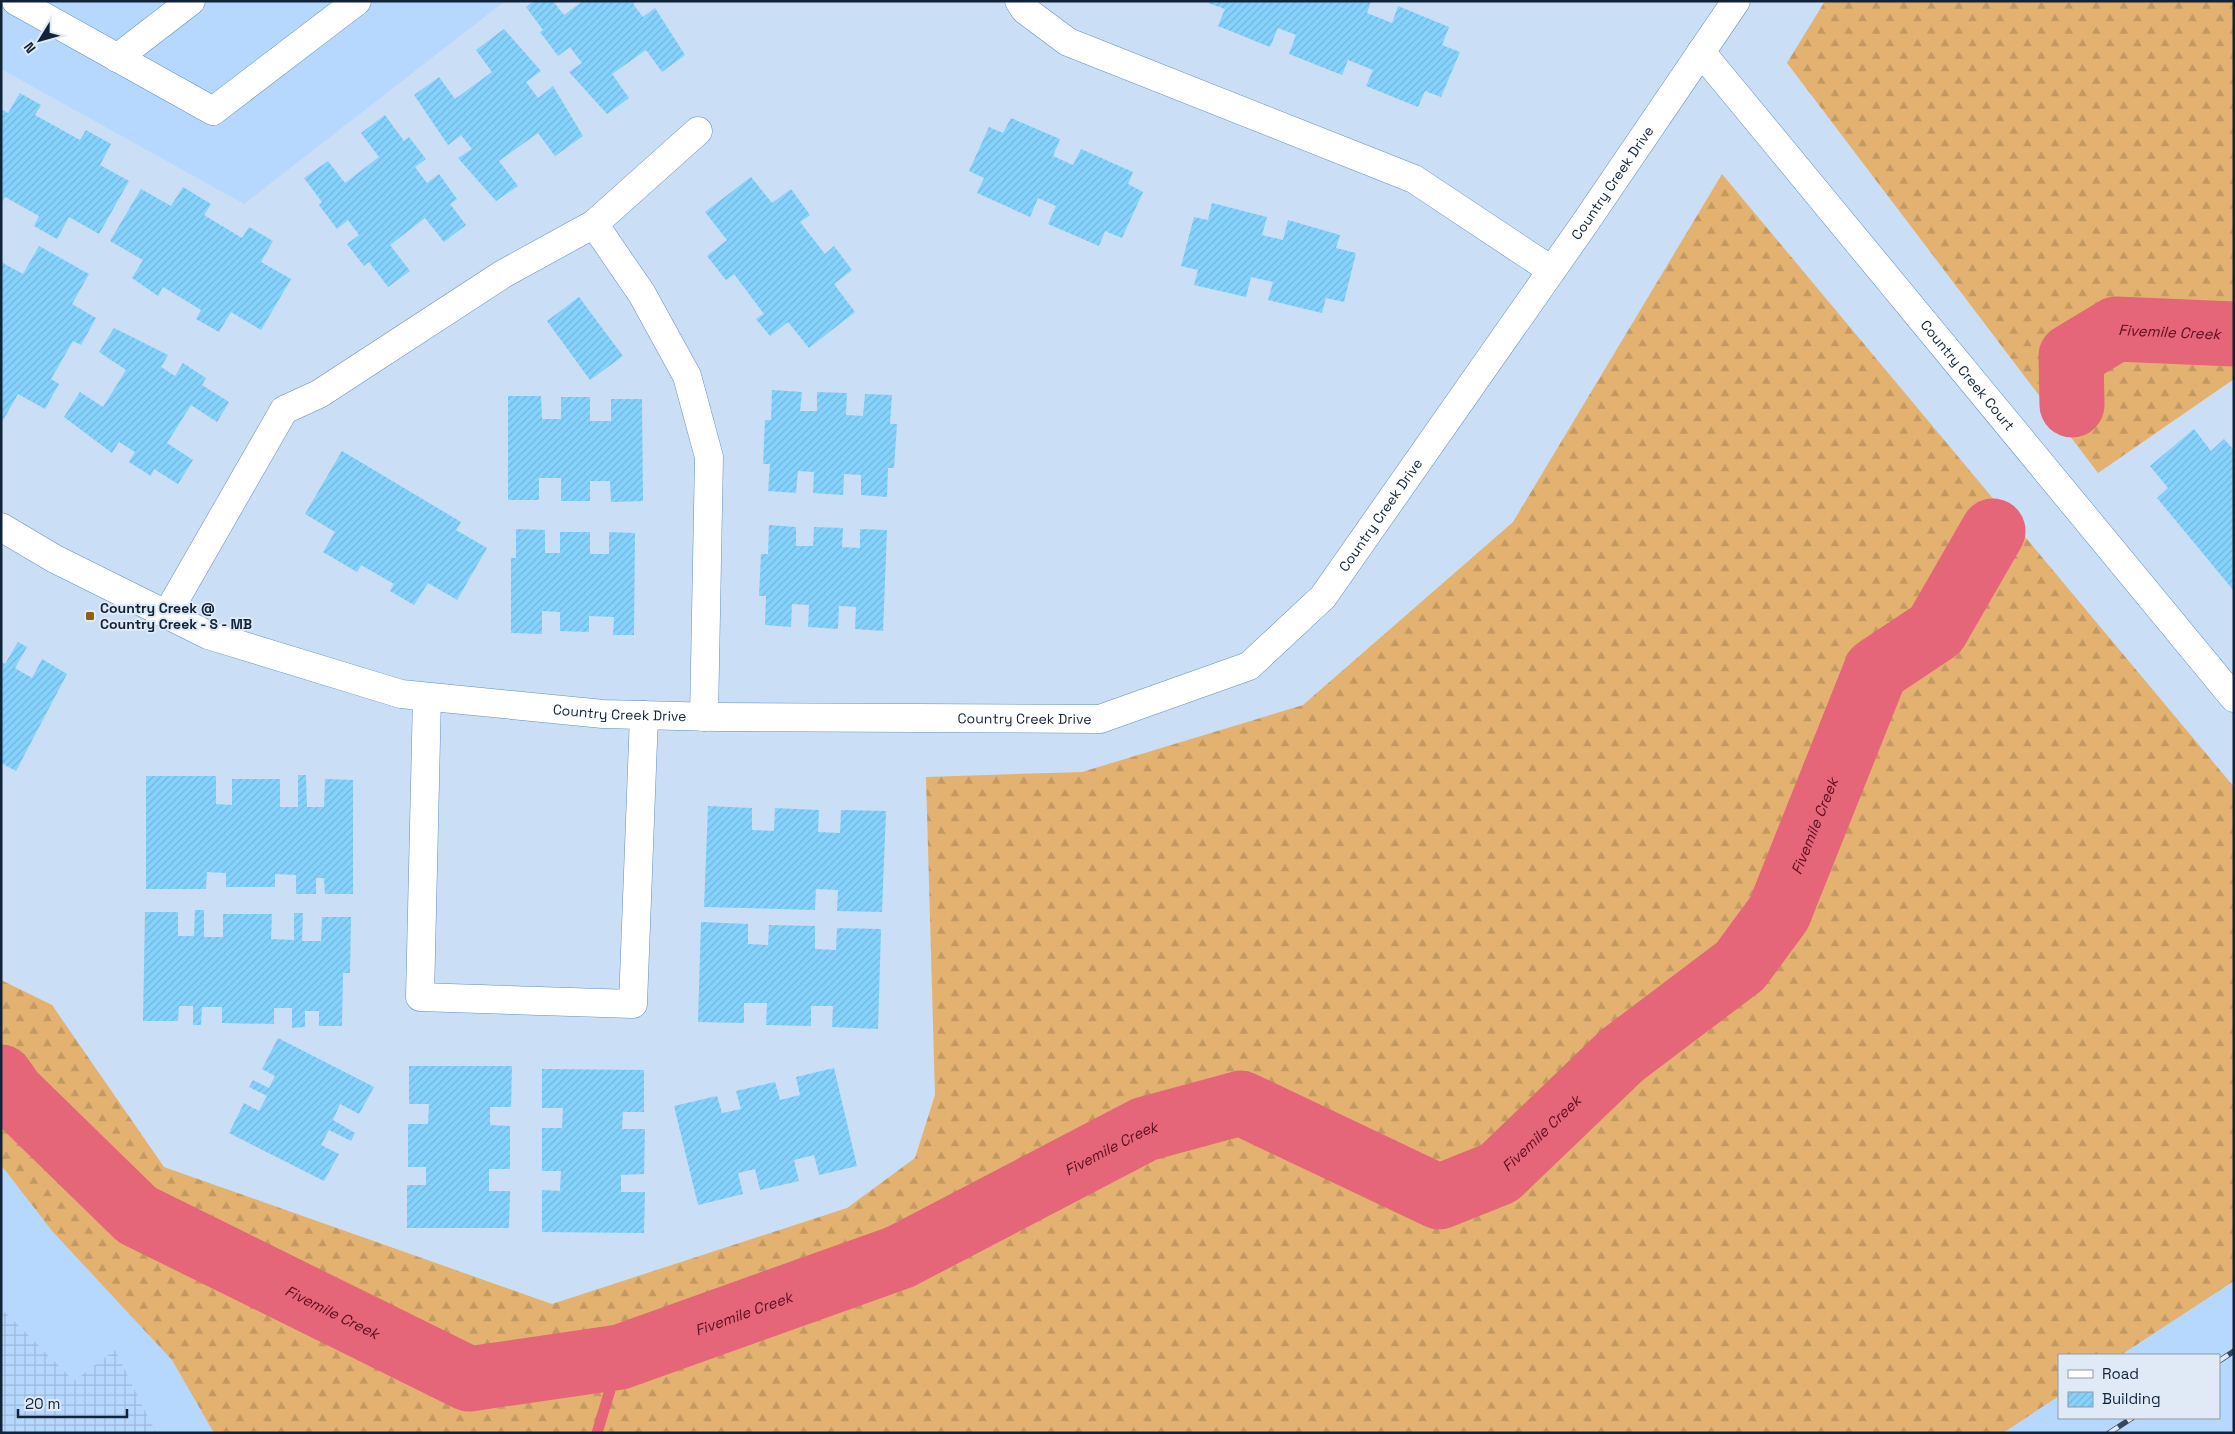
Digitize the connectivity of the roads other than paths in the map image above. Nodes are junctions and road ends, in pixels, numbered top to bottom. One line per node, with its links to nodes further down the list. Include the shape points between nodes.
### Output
1 (191, 1): 7 (street)
2 (358, 1): 7 (street, via 212,111)
3 (1019, 1): 10 (street, via 1025,10 1068,42 1414,179)
4 (1736, 1): 6 (street, Country Creek Drive)
5 (21, 2): 7 (street)
6 (1701, 52): 10 (street, Country Creek Drive); 14 (street, Country Creek Court)
7 (117, 58)
8 (698, 131): 9 (street)
9 (594, 224): 12 (street, via 503,274 320,394 284,410); 16 (street, via 642,294 687,376 709,457)
10 (1551, 270): 16 (street, Country Creek Drive, via 1323,596 1249,666 1100,719)
11 (1, 527): 12 (street, Country Creek Drive, via 54,559)
12 (167, 614): 13 (street, Country Creek Drive, via 208,634 401,694)
13 (427, 697): 15 (street, Country Creek Drive); 15 (street, via 420,997 633,1004)
14 (2234, 698)
15 (644, 715): 16 (street, Country Creek Drive)
16 (704, 717)

